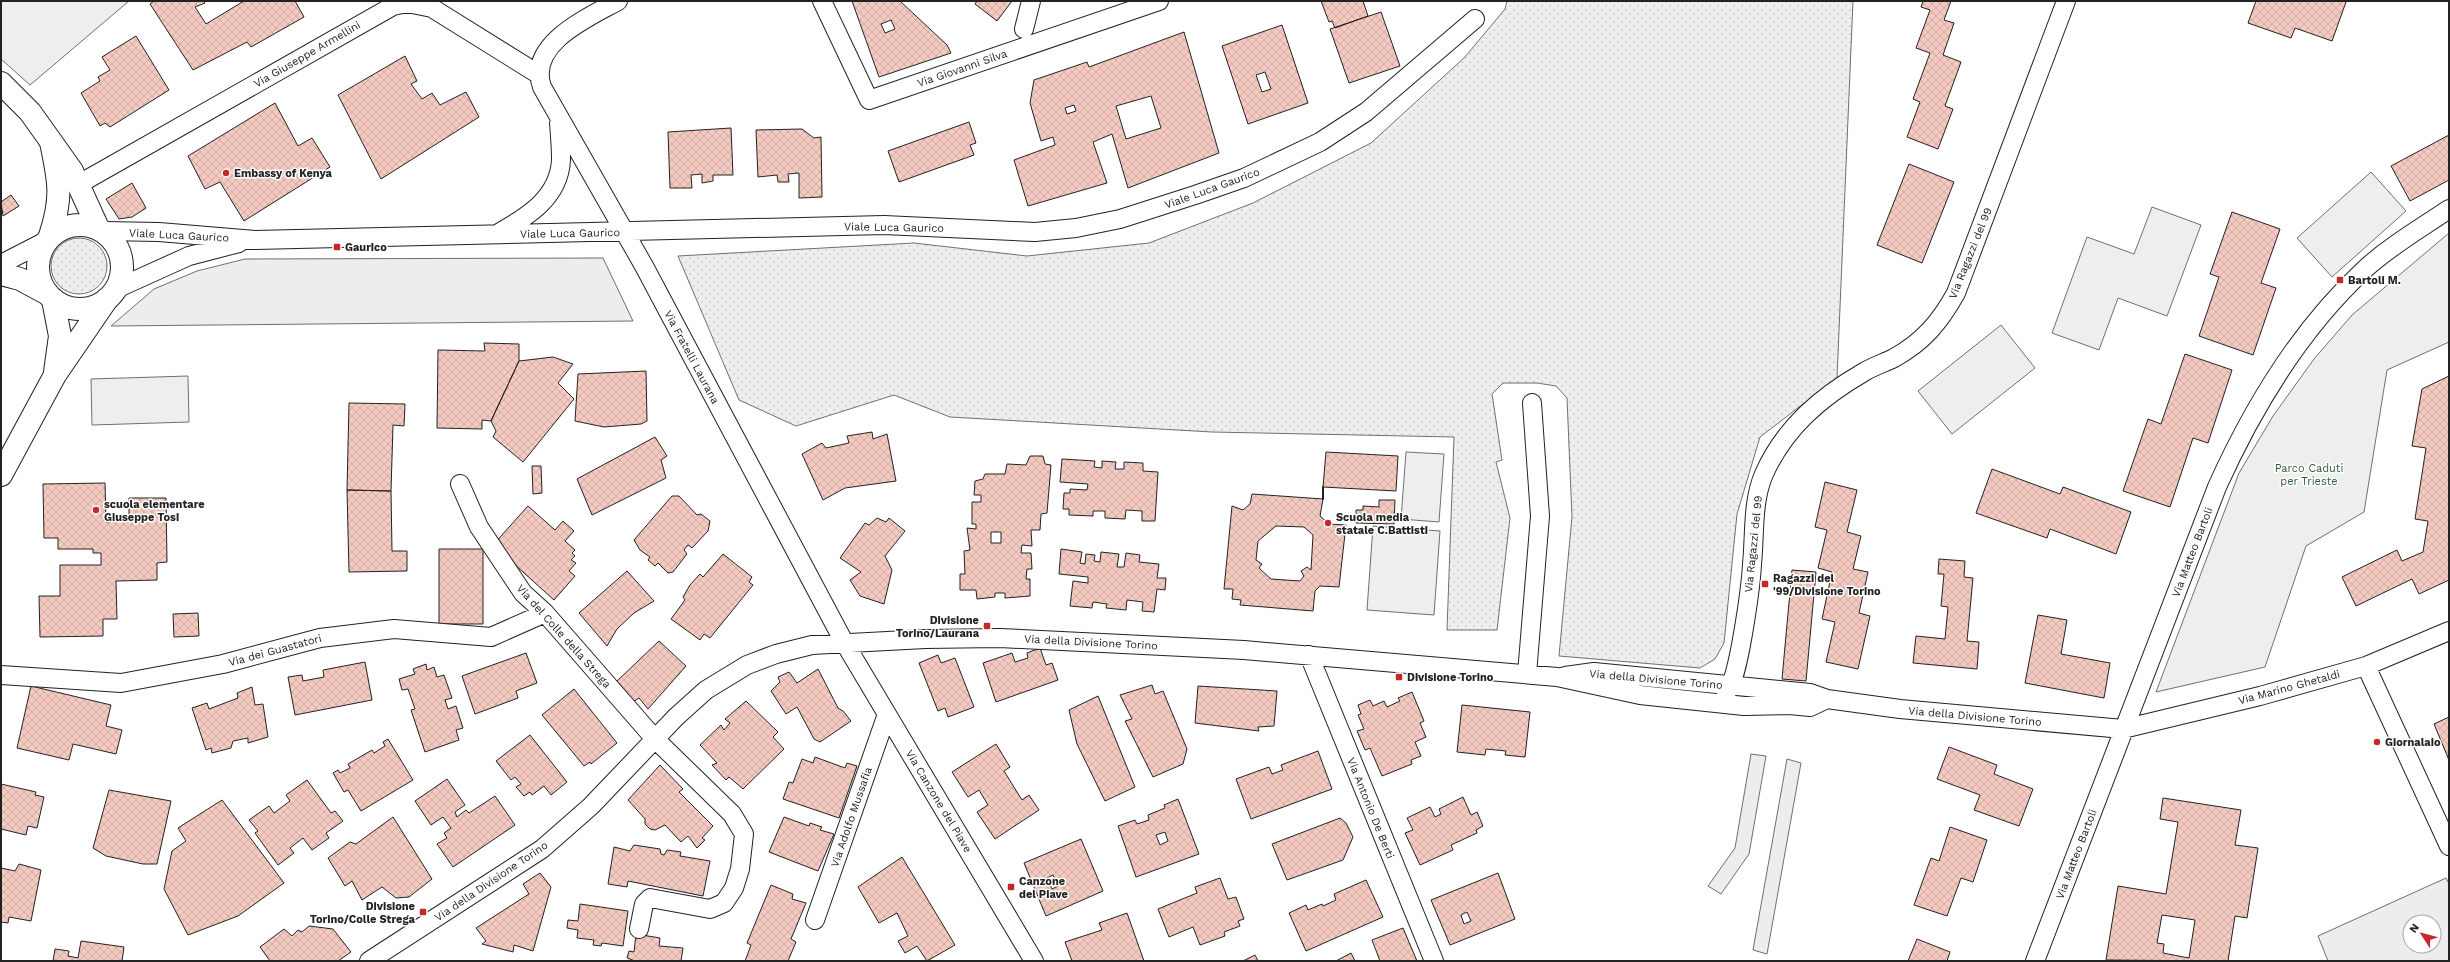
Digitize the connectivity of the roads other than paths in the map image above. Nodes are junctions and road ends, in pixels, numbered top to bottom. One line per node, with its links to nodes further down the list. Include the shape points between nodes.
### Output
1 (618, 1): 8 (street, via 581,23 550,46 542,58)
2 (822, 1): 4 (street, Via Giovanni Silva, via 869,100)
3 (1031, 1): 7 (street)
4 (1159, 1)
5 (2066, 1): 35 (street, Via Ragazzi del 99, via 1956,293 1947,310 1912,348 1865,371 1810,411 1786,434 1773,454 1758,497 1745,621)
6 (1475, 19): 15 (street, Viale Luca Gaurico, via 1366,112 1320,142 1244,178 1120,219 1076,228 1035,232 884,225)
7 (1024, 29)
8 (538, 74): 10 (street, Via Fratelli Laurana); 12 (street, Via Giuseppe Armellini, via 432,8 412,4 396,5 381,11)
9 (1, 83): 11 (main road, via 30,112)
10 (559, 120): 15 (street, Via Fratelli Laurana); 16 (street, via 561,159 558,177 550,194 522,219)
11 (51, 142): 12 (main road); 17 (main road, via 60,190 58,213)
12 (79, 184): 14 (main road)
13 (2449, 209): 39 (street, Via Matteo Bartoli, via 2379,258 2351,283 2313,327 2269,388 2241,437 2218,487)
14 (101, 230): 17 (main road, via 74,225 63,228); 18 (street, Viale Luca Gaurico); 21 (main road, via 115,244 122,260 121,278)
15 (625, 232): 16 (street, Viale Luca Gaurico); 29 (street, Via Fratelli Laurana)
16 (496, 234): 18 (street, Viale Luca Gaurico)
17 (48, 238): 19 (street); 22 (main road, via 39,254 37,267 40,282)
18 (255, 240): 21 (street, Viale Luca Gaurico, via 189,256)
19 (1, 264)
20 (1, 274): 22 (main road, via 20,279)
21 (112, 294): 22 (main road, via 99,305 83,309 67,308); 23 (main road)
22 (50, 297): 23 (main road, via 60,336)
23 (55, 375): 25 (main road)
24 (1532, 403): 33 (street, via 1540,516)
25 (1, 476)
26 (460, 484): 27 (street, Via del Colle della Strega, via 479,527 505,567 523,593)
27 (545, 612): 32 (street, Via dei Guastatori, via 491,637 394,629 320,638 223,664 121,683); 40 (street, Via del Colle della Strega)
28 (2449, 631): 31 (street, Via Marino Ghetaldi)
29 (844, 642): 30 (street, Via della Divisione Torino, via 1000,638); 38 (street, Via Canzone del Piave); 40 (street, Via della Divisione Torino, via 794,649 747,665 702,693)
30 (1309, 655): 33 (street, Via della Divisione Torino); 46 (street, Via Antonio De Berti)
31 (2366, 666): 39 (street, Via Marino Ghetaldi, via 2260,696); 41 (street)
32 (1, 674)
33 (1527, 674): 34 (street, Via della Divisione Torino)
34 (1556, 677): 35 (street, Via della Divisione Torino, via 1594,672); 36 (street, Via della Divisione Torino)
35 (1732, 685): 36 (street, via 1730,691 1725,694 1646,690); 37 (street, Via della Divisione Torino, via 1810,693)
36 (1628, 693): 37 (street, Via della Divisione Torino, via 1744,706 1810,707)
37 (1827, 699): 39 (street, Via della Divisione Torino, via 1900,709)
38 (887, 714): 42 (street, Via Adolfo Mussafia); 45 (street, Via Canzone del Piave)
39 (2124, 729): 47 (street, Via Matteo Bartoli)
40 (655, 739): 43 (street, via 732,814 744,834 740,869 734,888 724,903 710,909 650,898 644,904); 44 (street, Via della Divisione Torino, via 591,806 542,849)
41 (2449, 846)
42 (815, 920)
43 (639, 929)
44 (369, 961)
45 (1034, 961)
46 (1434, 961)
47 (2035, 961)

